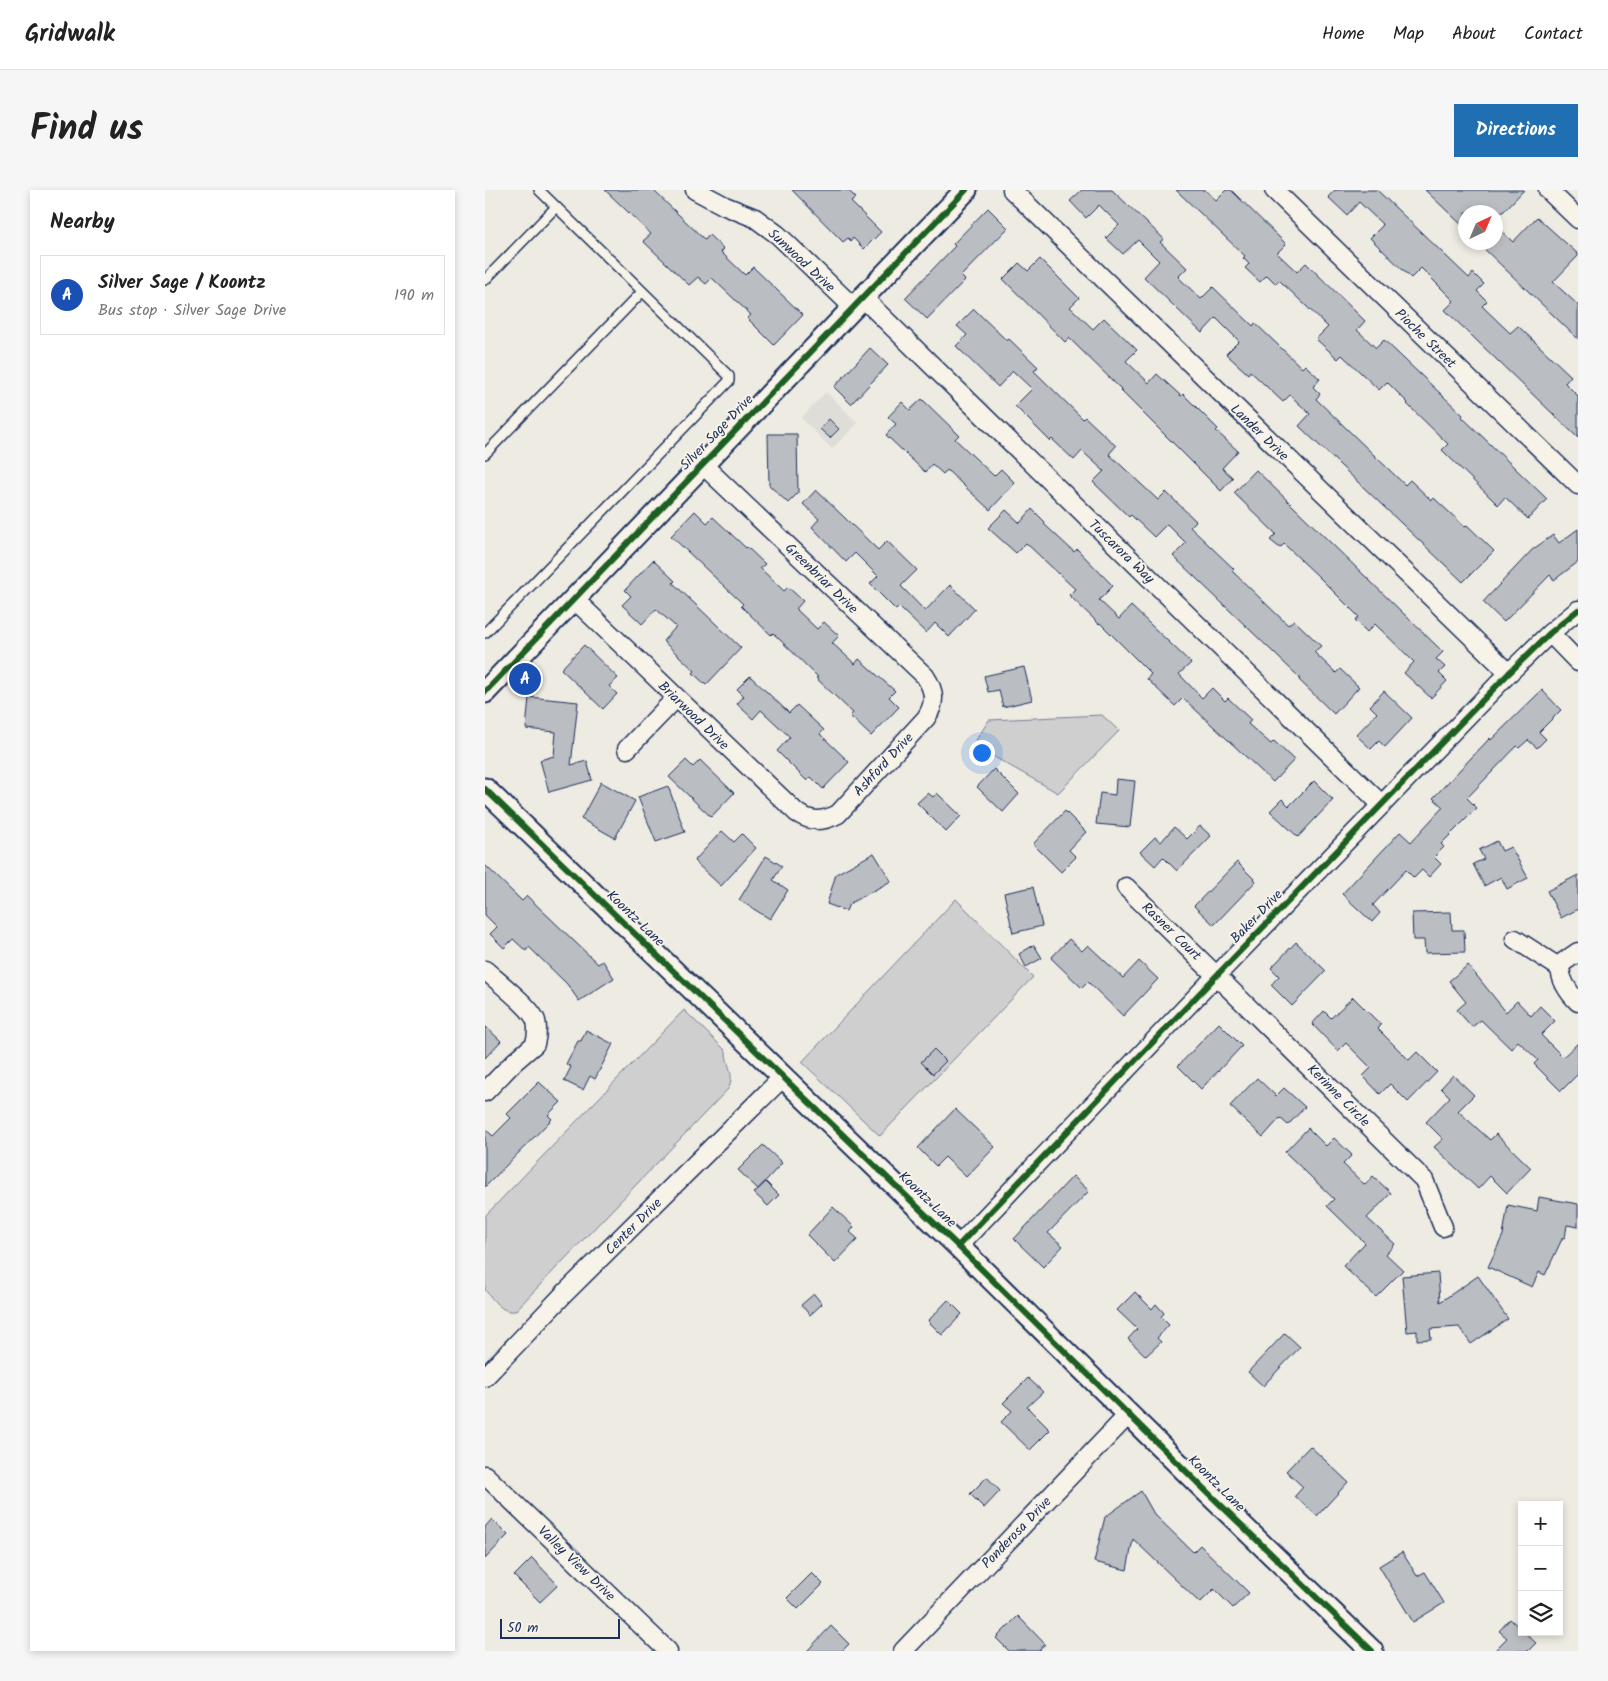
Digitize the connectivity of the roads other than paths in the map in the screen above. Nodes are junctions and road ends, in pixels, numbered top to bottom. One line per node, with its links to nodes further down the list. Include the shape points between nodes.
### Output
1 (539, 190): 7 (lane)
2 (695, 190): 11 (street, Sunwood Drive, via 755,218)
3 (966, 190): 11 (street, Silver Sage Drive)
4 (1011, 190): 20 (street, Lander Drive)
5 (1274, 190): 14 (street, Pioche Street)
6 (1548, 190): 8 (street)
7 (556, 207): 9 (lane); 10 (lane)
8 (1578, 219)
9 (485, 280)
10 (642, 292): 12 (lane); 17 (lane, via 729,376 729,381)
11 (857, 302): 13 (street, Silver Sage Drive); 26 (street, Tuscarora Way)
12 (485, 454)
13 (702, 464): 15 (street, Silver Sage Drive); 22 (street, Greenbriar Drive, via 925,676)
14 (1578, 485)
15 (574, 599): 21 (street, Silver Sage Drive); 23 (street, Briarwood Drive)
16 (1578, 610): 18 (street, Baker Drive)
17 (485, 633)
18 (1550, 633): 19 (street); 20 (street, Baker Drive)
19 (1578, 662)
20 (1509, 673): 26 (street, Baker Drive)
21 (485, 692)
22 (933, 697): 27 (street, Ashford Drive, via 931,711 926,718 838,814)
23 (677, 698): 24 (street); 27 (street, Briarwood Drive, via 797,813)
24 (627, 749)
25 (485, 789): 35 (street, Koontz Lane)
26 (1381, 805): 33 (street, Baker Drive)
27 (820, 821)
28 (1127, 887): 33 (street, Rasner Court)
29 (1515, 938): 31 (street)
30 (1578, 952): 31 (street)
31 (1560, 968): 34 (street, via 1567,988)
32 (485, 970): 36 (street, via 535,1018 538,1030 535,1044)
33 (1217, 975): 37 (street, Kerinne Circle, via 1424,1180); 38 (street, Baker Drive)
34 (1578, 1002)
35 (783, 1077): 38 (street, Koontz Lane); 39 (street, Center Drive)
36 (485, 1092)
37 (1443, 1227)
38 (958, 1246): 40 (street, Koontz Lane)
39 (485, 1377)
40 (1129, 1414): 43 (street, Ponderosa Drive); 44 (street, Koontz Lane)
41 (485, 1475): 42 (street, Valley View Drive)
42 (668, 1651)
43 (903, 1651)
44 (1372, 1651)

